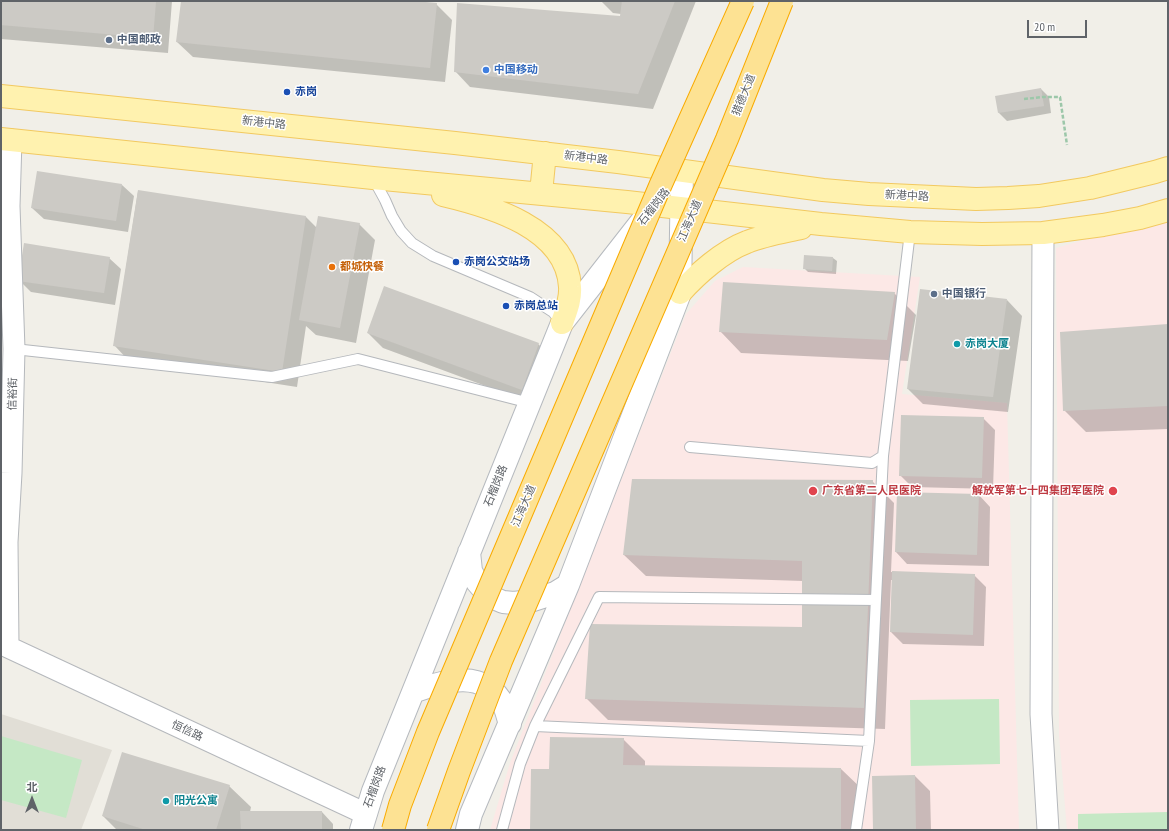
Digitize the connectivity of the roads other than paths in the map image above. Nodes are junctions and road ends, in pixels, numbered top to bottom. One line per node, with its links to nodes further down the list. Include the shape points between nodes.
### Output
1 (742, 1): 35 (highway, 江海大道, bridge, via 661,184 428,732)
2 (782, 1): 9 (highway, 猎德大道, bridge)
3 (1, 96): 5 (main road, 新港中路)
4 (6, 139): 8 (main road); 13 (street, 信裕街)
5 (545, 154): 7 (main road, 新港中路); 11 (main road)
6 (1168, 168): 10 (main road, 新港中路, via 1090,188 1008,198 932,198)
7 (682, 171): 10 (main road, 新港中路); 12 (street, 石榴岗路); 14 (street)
8 (373, 178): 11 (main road); 20 (lane, via 392,216 412,243 433,256 530,298 553,312); 20 (main road, via 458,198 499,212 530,227 547,239 560,255 570,287 569,303)
9 (704, 188): 36 (highway, 江海大道, bridge, via 501,661)
10 (823, 190): 16 (main road)
11 (540, 193): 12 (main road)
12 (655, 205): 14 (main road); 20 (street, 石榴岗路)
13 (5, 206): 21 (street, 信裕街)
14 (681, 208): 16 (main road); 19 (street)
15 (1168, 210): 18 (main road, via 1111,224)
16 (821, 224): 17 (main road); 19 (main road, via 746,242 701,272)
17 (910, 232): 18 (main road); 24 (lane)
18 (1043, 233): 40 (street, via 1041,714)
19 (680, 293): 27 (street)
20 (562, 323): 22 (street, 石榴岗路)
21 (14, 349): 22 (lane, via 272,377 358,359); 25 (street, 信裕街, via 12,473)
22 (530, 403): 26 (street, 石榴岗路)
23 (690, 447): 24 (lane, via 872,463)
24 (883, 456): 28 (lane)
25 (4, 542): 29 (street, 信裕街)
26 (469, 552): 27 (street, via 477,582 489,596 503,602 530,601 555,593); 30 (street, 石榴岗路)
27 (568, 585): 31 (street)
28 (876, 600): 32 (lane, via 599,597); 33 (lane)
29 (5, 647): 34 (street, 恒信路)
30 (413, 692): 31 (street, via 462,680 485,684 504,706); 34 (street, 石榴岗路, via 373,791)
31 (510, 724): 37 (street)
32 (535, 726): 33 (lane); 38 (lane, via 520,764)
33 (869, 741): 39 (lane)
34 (364, 822)
35 (393, 830)
36 (438, 830)
37 (467, 830)
38 (502, 830)
39 (856, 830)
40 (1048, 830)

